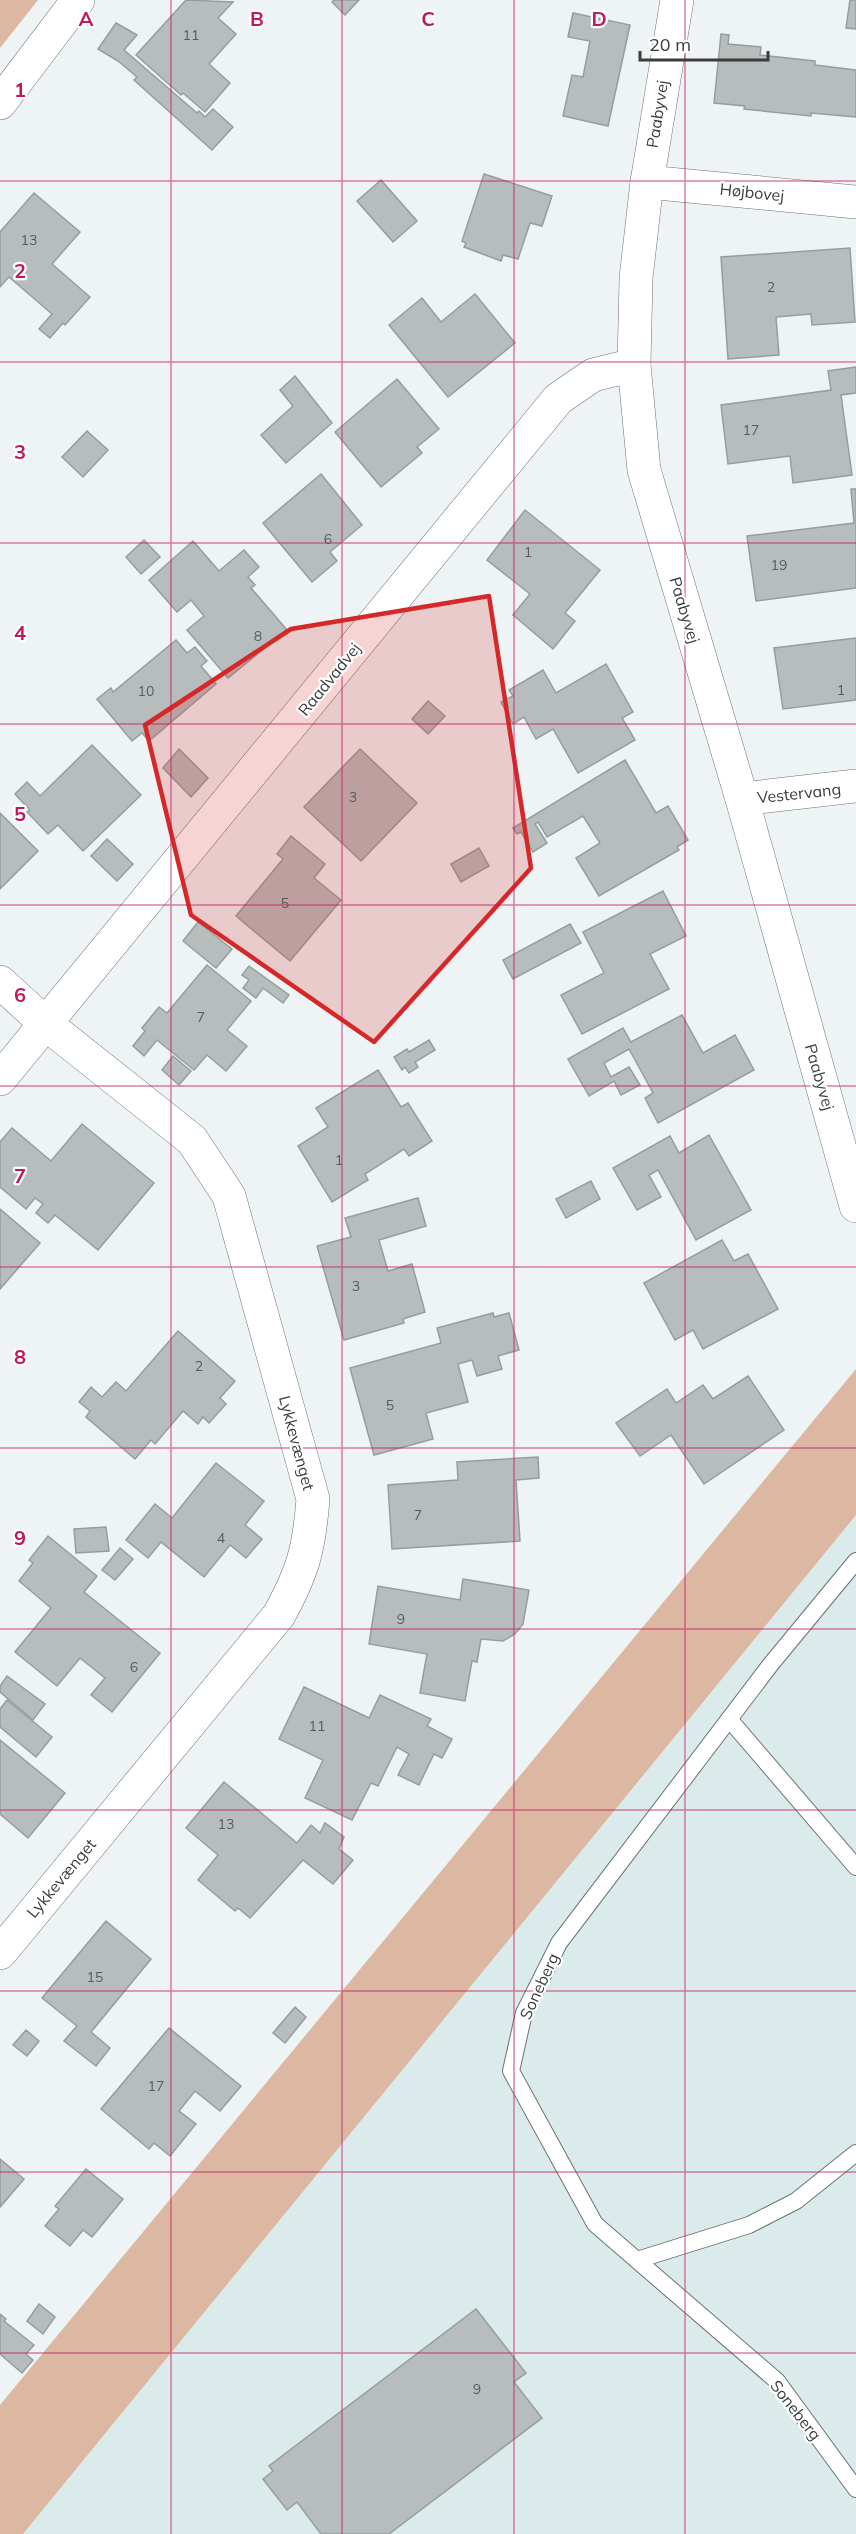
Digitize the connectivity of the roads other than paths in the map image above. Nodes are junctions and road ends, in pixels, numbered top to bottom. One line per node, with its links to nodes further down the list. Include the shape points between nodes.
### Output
1 (78, 0): 3 (street)
2 (677, 0): 4 (street, Paabyvej)
3 (0, 103)
4 (647, 182): 5 (street, Højbovej); 6 (street, Paabyvej, via 636,278)
5 (856, 202)
6 (634, 365): 8 (street, Paabyvej, via 644,470); 10 (street, Raadvadvej, via 593,375 558,399)
7 (856, 786): 8 (street, Vestervang)
8 (742, 799): 12 (street, Paabyvej)
9 (0, 982): 10 (street)
10 (46, 1024): 11 (street, Raadvadvej); 16 (street, Lykkevænget, via 192,1140 229,1196 313,1499 310,1540 298,1580 279,1615)
11 (0, 1079)
12 (856, 1206)
13 (856, 1561): 14 (lane, Soneberg)
14 (729, 1719): 15 (lane); 18 (lane, Soneberg, via 559,1943 524,2013 511,2071 595,2224)
15 (856, 1867)
16 (0, 1953)
17 (856, 2153): 18 (lane, via 796,2201 749,2225)
18 (637, 2260): 19 (lane, Soneberg, via 777,2381)
19 (856, 2489)

